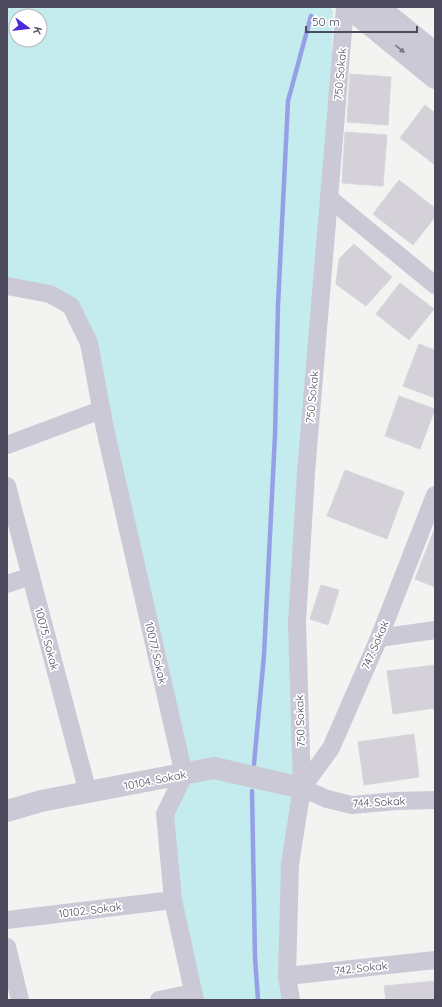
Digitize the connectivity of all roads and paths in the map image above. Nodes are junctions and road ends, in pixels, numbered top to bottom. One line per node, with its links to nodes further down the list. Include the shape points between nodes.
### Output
1 (347, 7): 4 (street, one-way to 4); 5 (street, 750 Sokak)
2 (378, 7): 3 (street)
3 (435, 53)
4 (435, 78)
5 (329, 198): 6 (street); 17 (street, 750 Sokak, via 306,473 297,622)
6 (435, 285)
7 (7, 286): 8 (street, 10077. Sokak, via 50,294 71,306 89,343)
8 (102, 410): 9 (street); 16 (street, 10077. Sokak)
9 (7, 445)
10 (7, 486): 12 (street, 10075. Sokak)
11 (435, 496): 15 (street, 747. Sokak)
12 (31, 576): 13 (street); 18 (street, 10075. Sokak)
13 (7, 584)
14 (435, 630): 15 (street)
15 (379, 638): 17 (street, 747. Sokak, via 331,748)
16 (184, 775): 17 (street, 10104. Sokak, via 214,768); 18 (street, 10104. Sokak); 21 (street, via 165,814)
17 (302, 788): 19 (street, 744. Sokak, via 327,799 352,805); 25 (street, 750 Sokak, via 290,864)
18 (88, 793): 20 (street, 10104. Sokak, via 41,801)
19 (435, 800)
20 (7, 811)
21 (173, 900): 22 (street, 10102. Sokak); 26 (street)
22 (7, 920)
23 (7, 947): 27 (street)
24 (435, 960): 25 (street, 742. Sokak)
25 (287, 976): 29 (street, 750 Sokak)
26 (194, 996): 28 (street)
27 (20, 1000)
28 (159, 1000)
29 (291, 1000)

